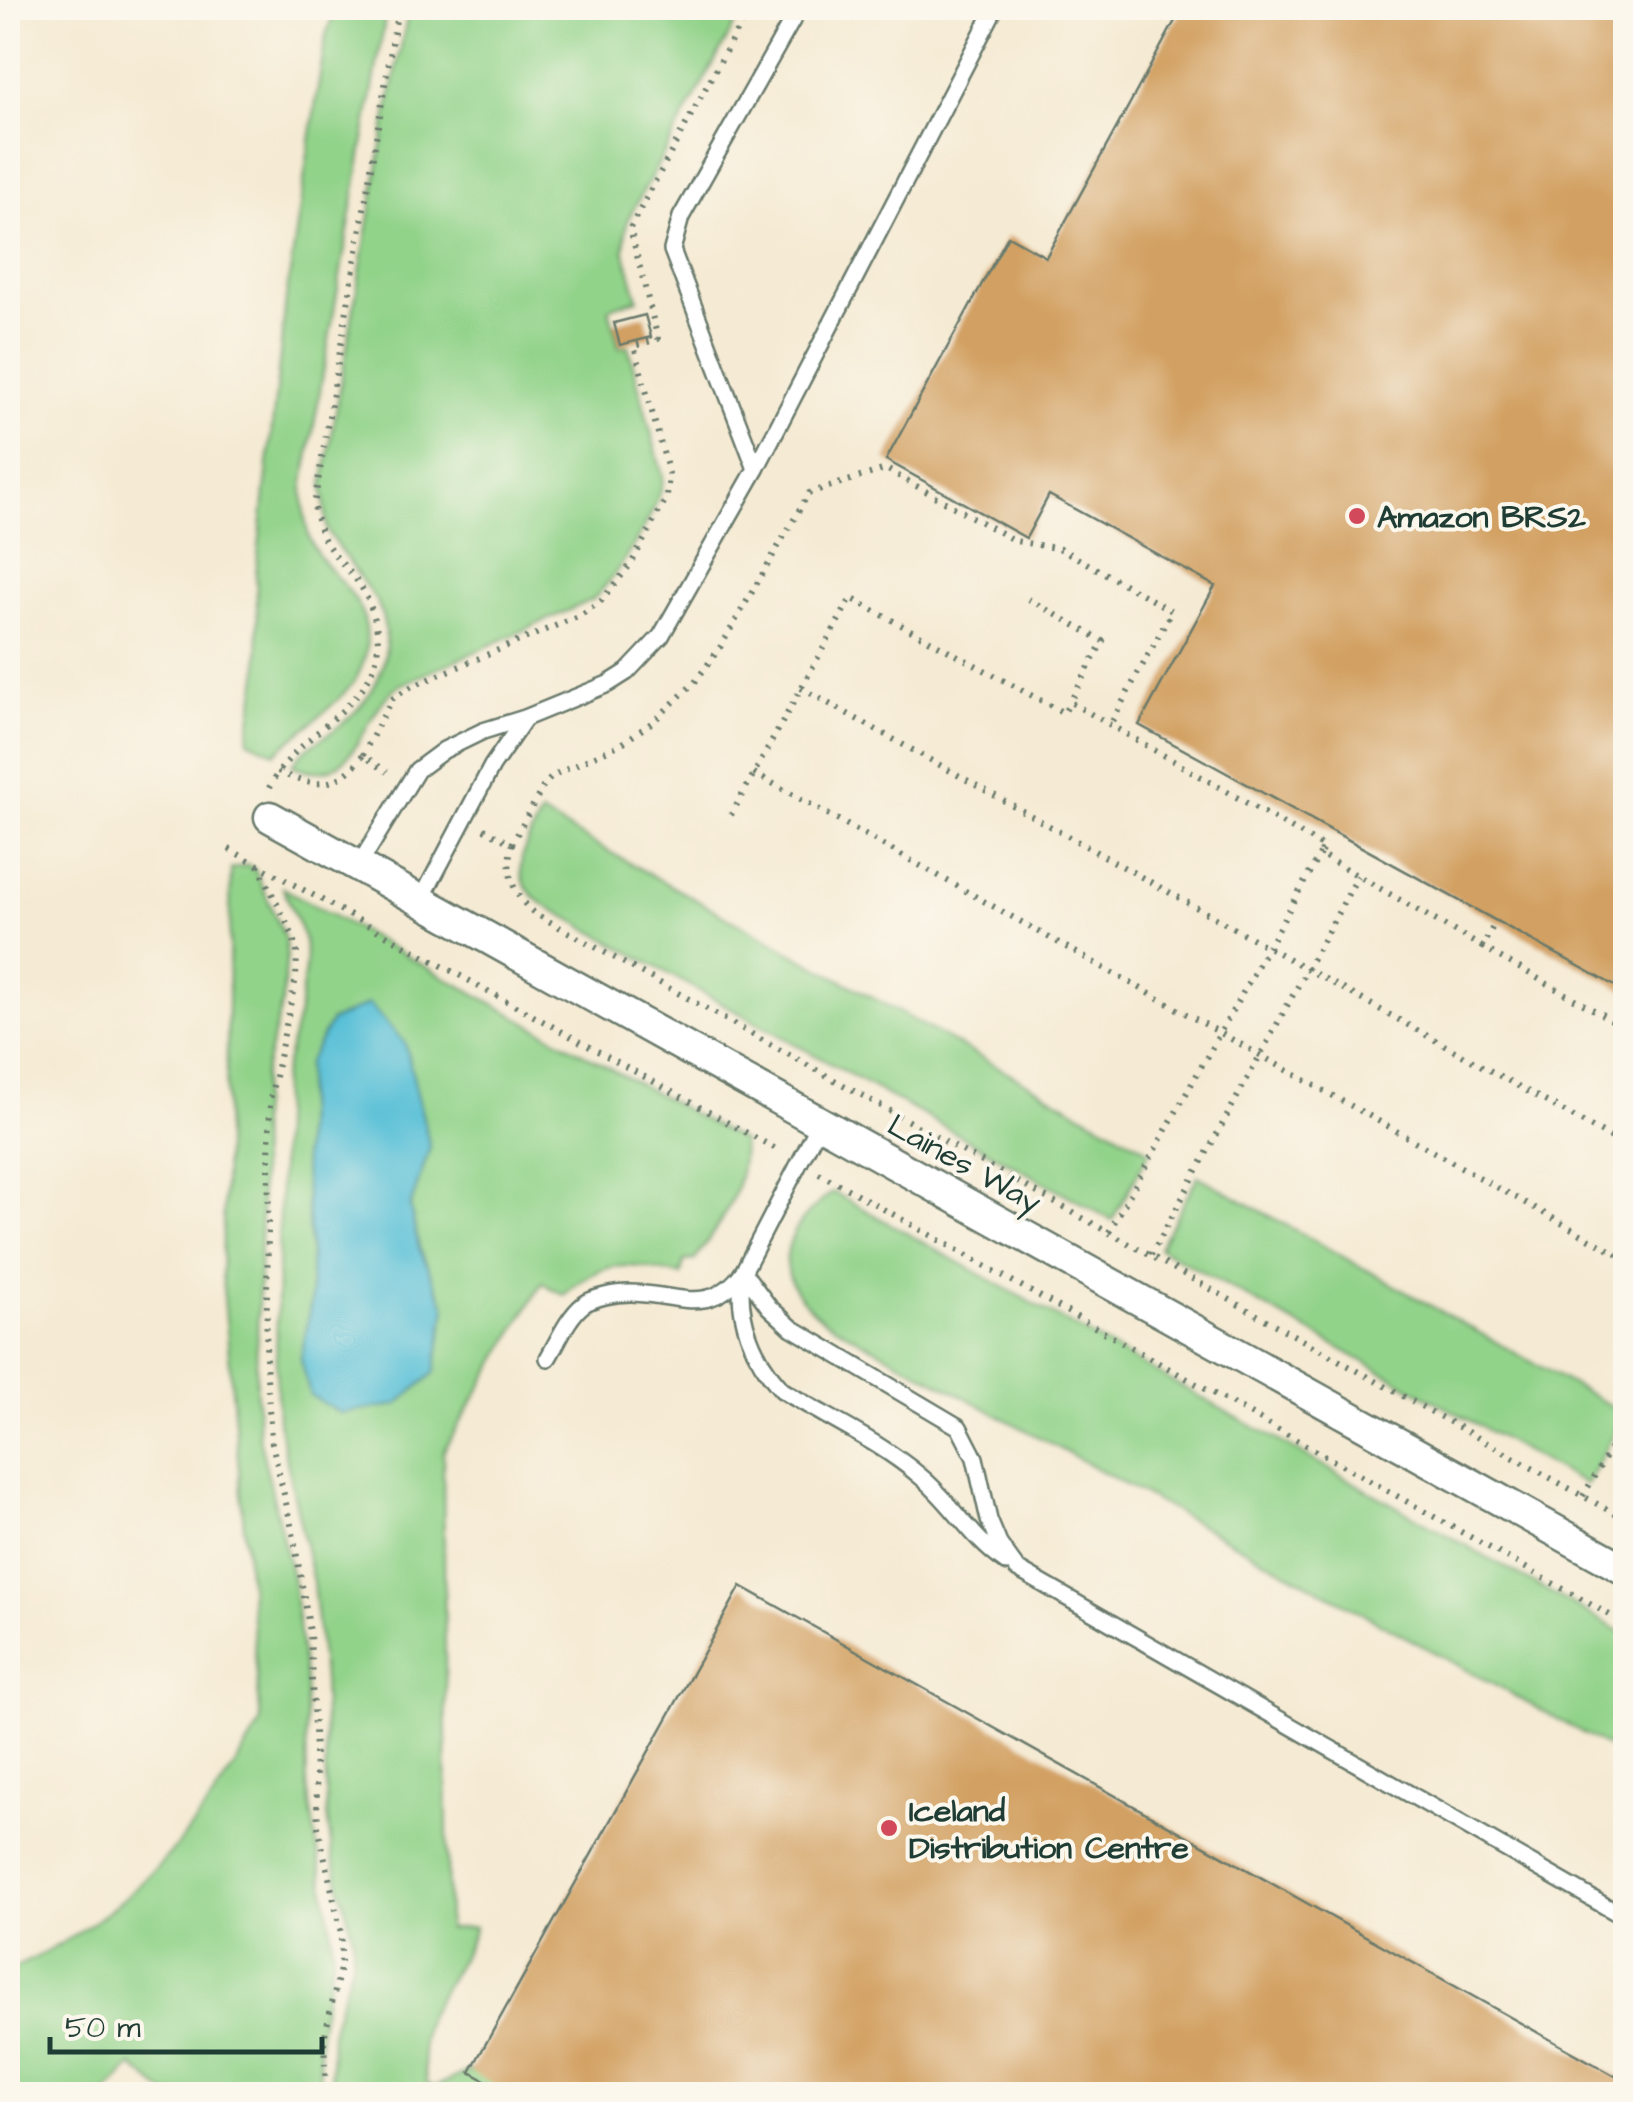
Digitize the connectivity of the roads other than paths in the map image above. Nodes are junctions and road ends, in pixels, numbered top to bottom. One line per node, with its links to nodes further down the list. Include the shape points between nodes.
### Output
1 (799, 8): 3 (lane, via 681,217 672,250)
2 (995, 8): 3 (lane)
3 (756, 468): 4 (lane, via 644,657 608,684)
4 (525, 718): 6 (lane, via 483,731 417,770); 7 (lane)
5 (266, 811): 6 (street, Laines Way)
6 (359, 865): 7 (street, Laines Way)
7 (421, 900): 8 (street, Laines Way)
8 (820, 1122): 9 (lane); 12 (street, Laines Way)
9 (743, 1272): 10 (lane, via 732,1288 709,1300 641,1291 594,1298 581,1306); 11 (lane, via 792,1328 959,1426 975,1458 989,1520); 11 (lane, via 744,1323 769,1376 898,1459 968,1532)
10 (548, 1358)
11 (1017, 1570): 13 (lane)
12 (1626, 1570)
13 (1626, 1918)

